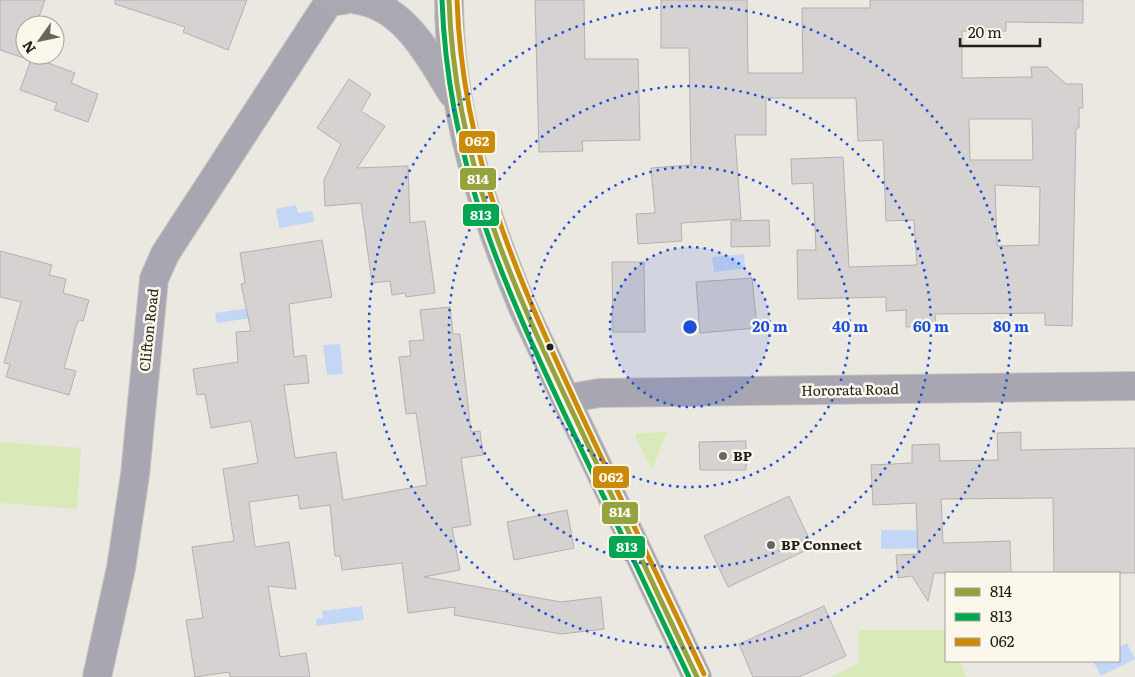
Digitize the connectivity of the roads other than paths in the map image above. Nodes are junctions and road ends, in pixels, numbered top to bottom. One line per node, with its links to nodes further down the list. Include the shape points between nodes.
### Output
1 (357, 0): 4 (main road, via 375,5 407,27)
2 (448, 0): 4 (main road)
3 (334, 1): 7 (street, Clifton Road, via 165,254 154,279 130,508 121,568)
4 (457, 100): 6 (main road, via 467,149 502,256)
5 (1135, 386): 6 (street, Hororata Road, via 599,393)
6 (566, 399): 8 (main road)
7 (97, 677)
8 (697, 677)

